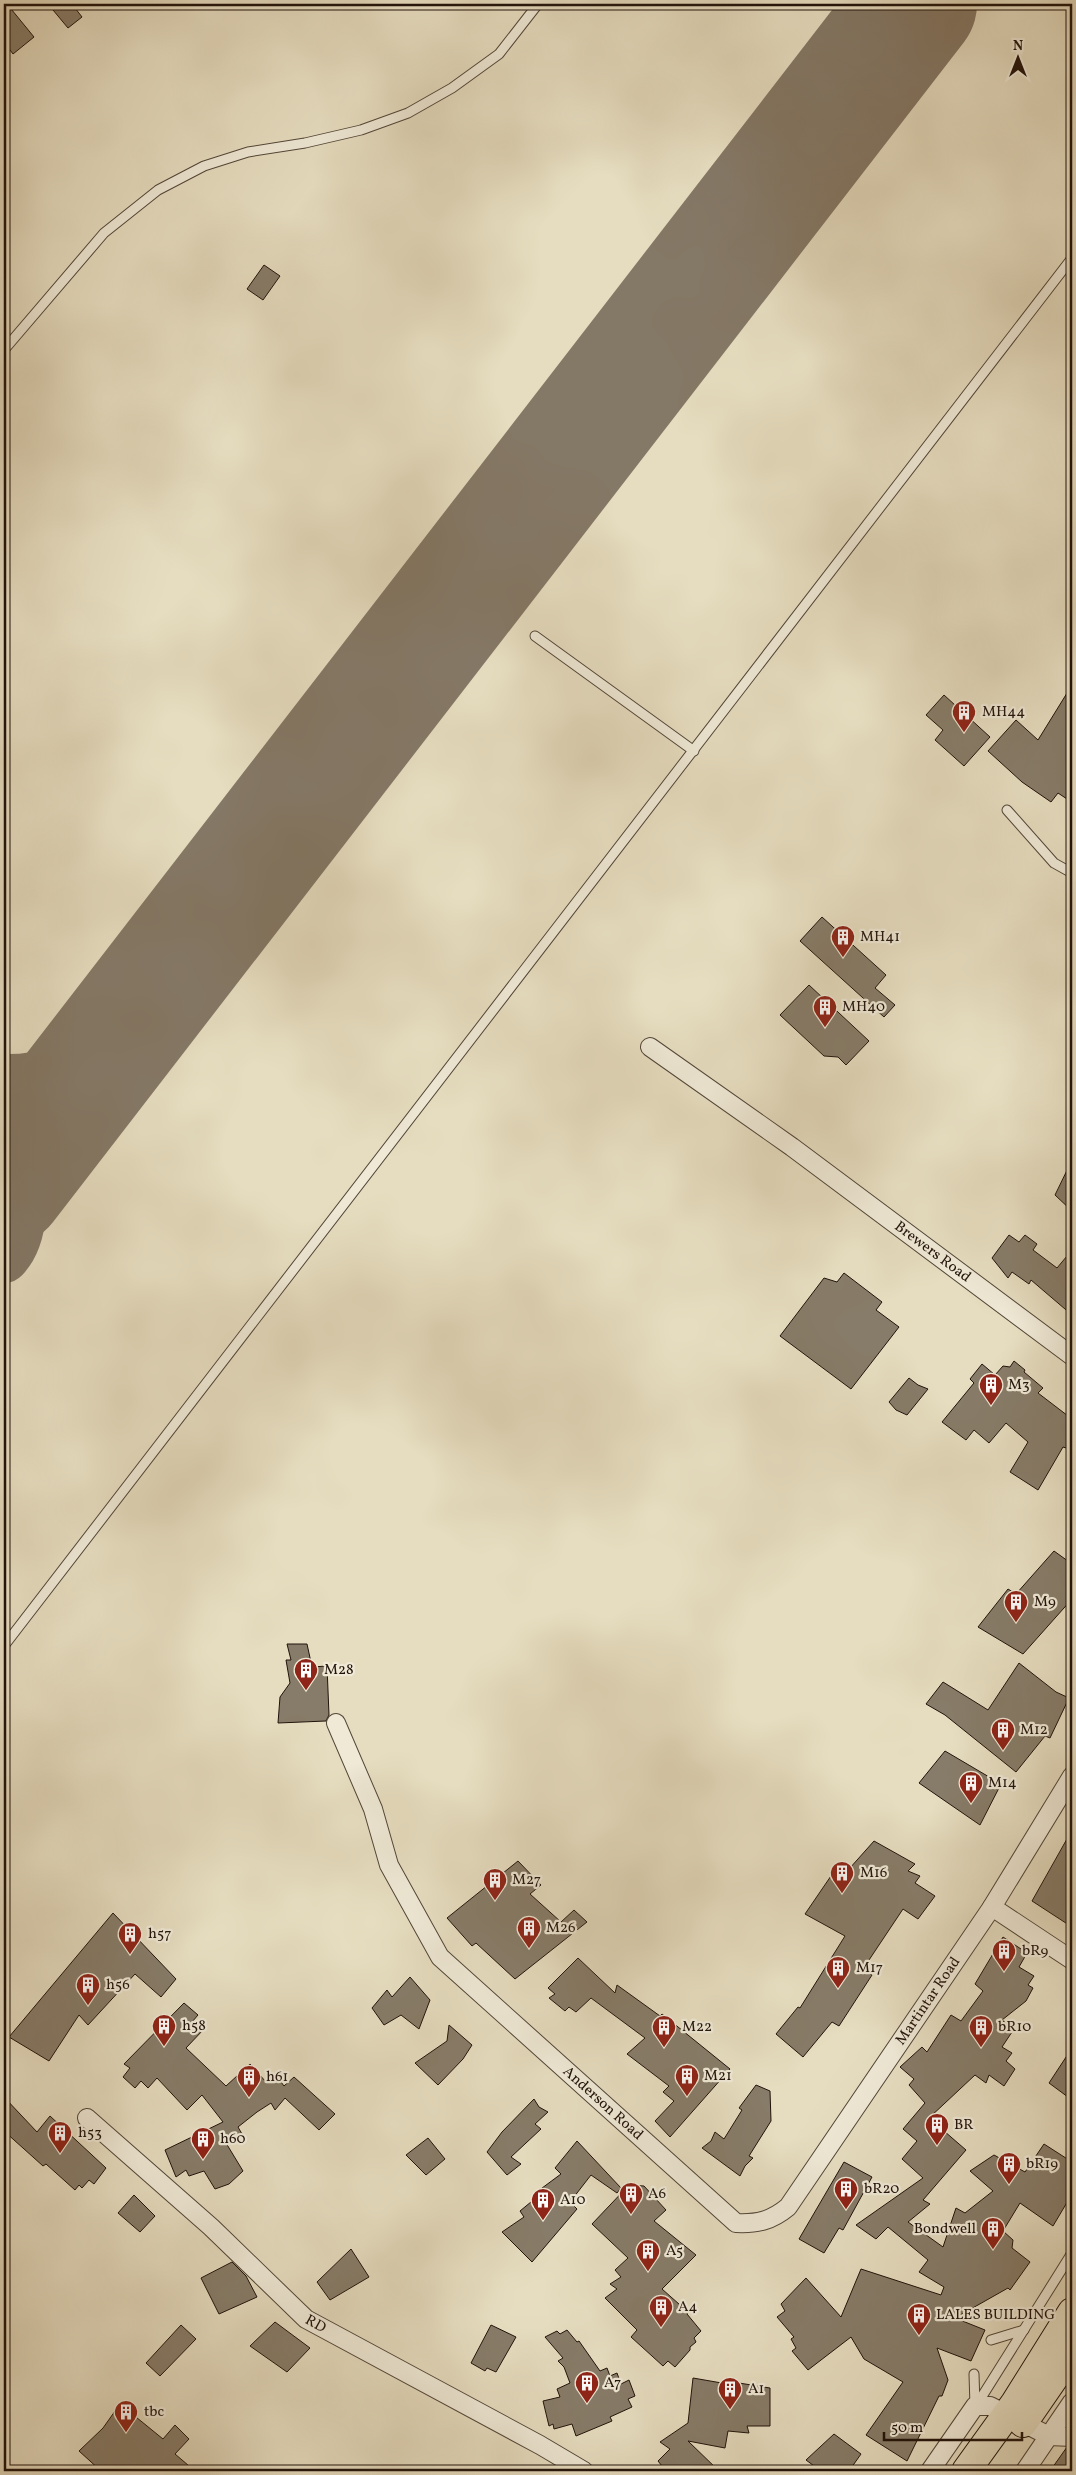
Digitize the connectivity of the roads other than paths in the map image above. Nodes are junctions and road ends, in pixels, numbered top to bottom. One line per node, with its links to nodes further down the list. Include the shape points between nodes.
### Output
1 (538, 4): 3 (lane, via 499,54 452,88 408,113 361,130 248,152 204,166 158,190 104,233)
2 (1072, 258): 5 (lane)
3 (4, 350)
4 (535, 636): 5 (lane)
5 (694, 751): 10 (lane)
6 (1007, 810): 7 (lane, via 1054,863)
7 (1072, 873)
8 (650, 1046): 9 (street, Brewers Road, via 792,1147)
9 (1072, 1356)
10 (4, 1646)
11 (336, 1722): 16 (street, Anderson Road, via 373,1809 389,1865 440,1957 736,2223 755,2224)
12 (1072, 1776): 13 (street, Martintar Road)
13 (992, 1907): 14 (street); 16 (street, Martintar Road, via 788,2208)
14 (1072, 1960)
15 (87, 2118): 28 (street, RD, via 211,2227 306,2319)
16 (774, 2218)
17 (1071, 2257): 19 (lane)
18 (1071, 2315): 25 (main road)
19 (1024, 2330): 20 (lane); 24 (lane)
20 (991, 2340)
21 (1072, 2352): 25 (main road)
22 (974, 2374): 24 (lane)
23 (1072, 2402): 26 (street)
24 (976, 2406): 25 (street, via 990,2406); 29 (street)
25 (1015, 2418): 26 (street); 30 (main road); 31 (main road)
26 (1049, 2436): 27 (street); 32 (street)
27 (1072, 2436)
28 (584, 2471)
29 (930, 2471)
30 (966, 2471)
31 (989, 2471)
32 (1025, 2471)

